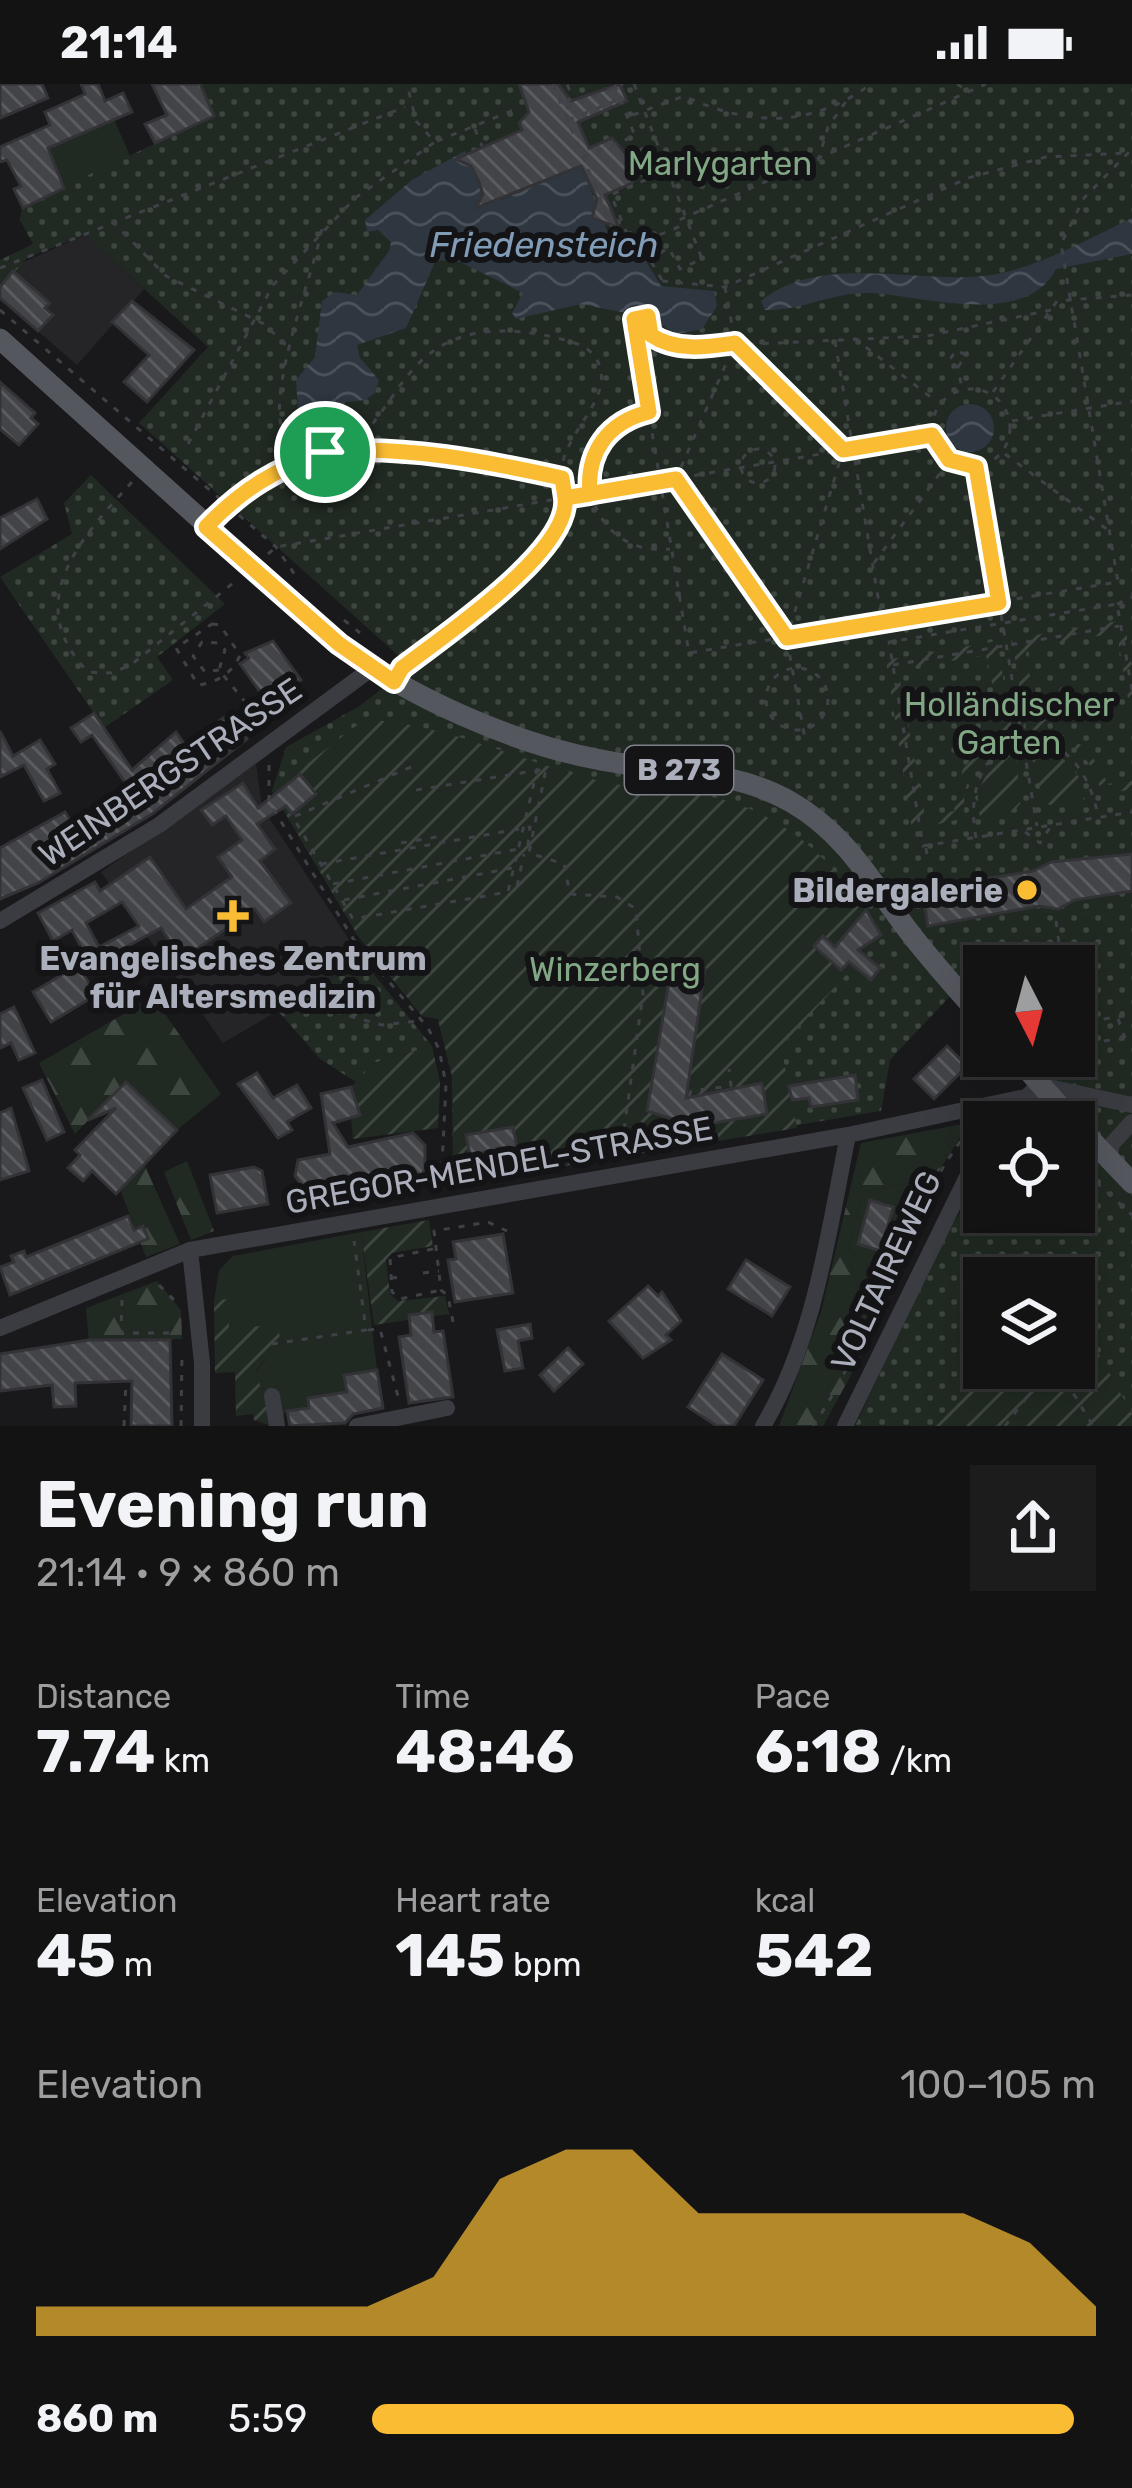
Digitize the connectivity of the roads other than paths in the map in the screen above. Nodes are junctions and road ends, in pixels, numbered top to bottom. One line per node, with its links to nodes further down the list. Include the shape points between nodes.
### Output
1 (0, 339): 2 (main road, B 273, via 248,571)
2 (371, 669): 3 (street, WEINBERGSTRASSE, via 158,824); 4 (main road, B 273, via 541,744 723,776 793,803 848,846)
3 (0, 921)
4 (963, 995)
5 (1024, 1077): 6 (main road)
6 (1030, 1092): 7 (street); 8 (main road); 9 (street); 11 (street, GREGOR-MENDEL-STRASSE)
7 (1021, 1101)
8 (1043, 1101)
9 (1132, 1105)
10 (1132, 1122): 13 (street, via 1111,1145)
11 (848, 1135): 16 (street, GREGOR-MENDEL-STRASSE); 23 (street, via 812,1308)
12 (1095, 1145): 13 (main road)
13 (1110, 1161): 14 (main road)
14 (1132, 1183)
15 (963, 1185): 24 (street, VOLTAIREWEG)
16 (190, 1250): 17 (street, GREGOR-MENDEL-STRASSE); 20 (street)
17 (0, 1328)
18 (272, 1396): 21 (street)
19 (448, 1408): 22 (street)
20 (202, 1426)
21 (277, 1426)
22 (357, 1426)
23 (763, 1426)
24 (845, 1426)

